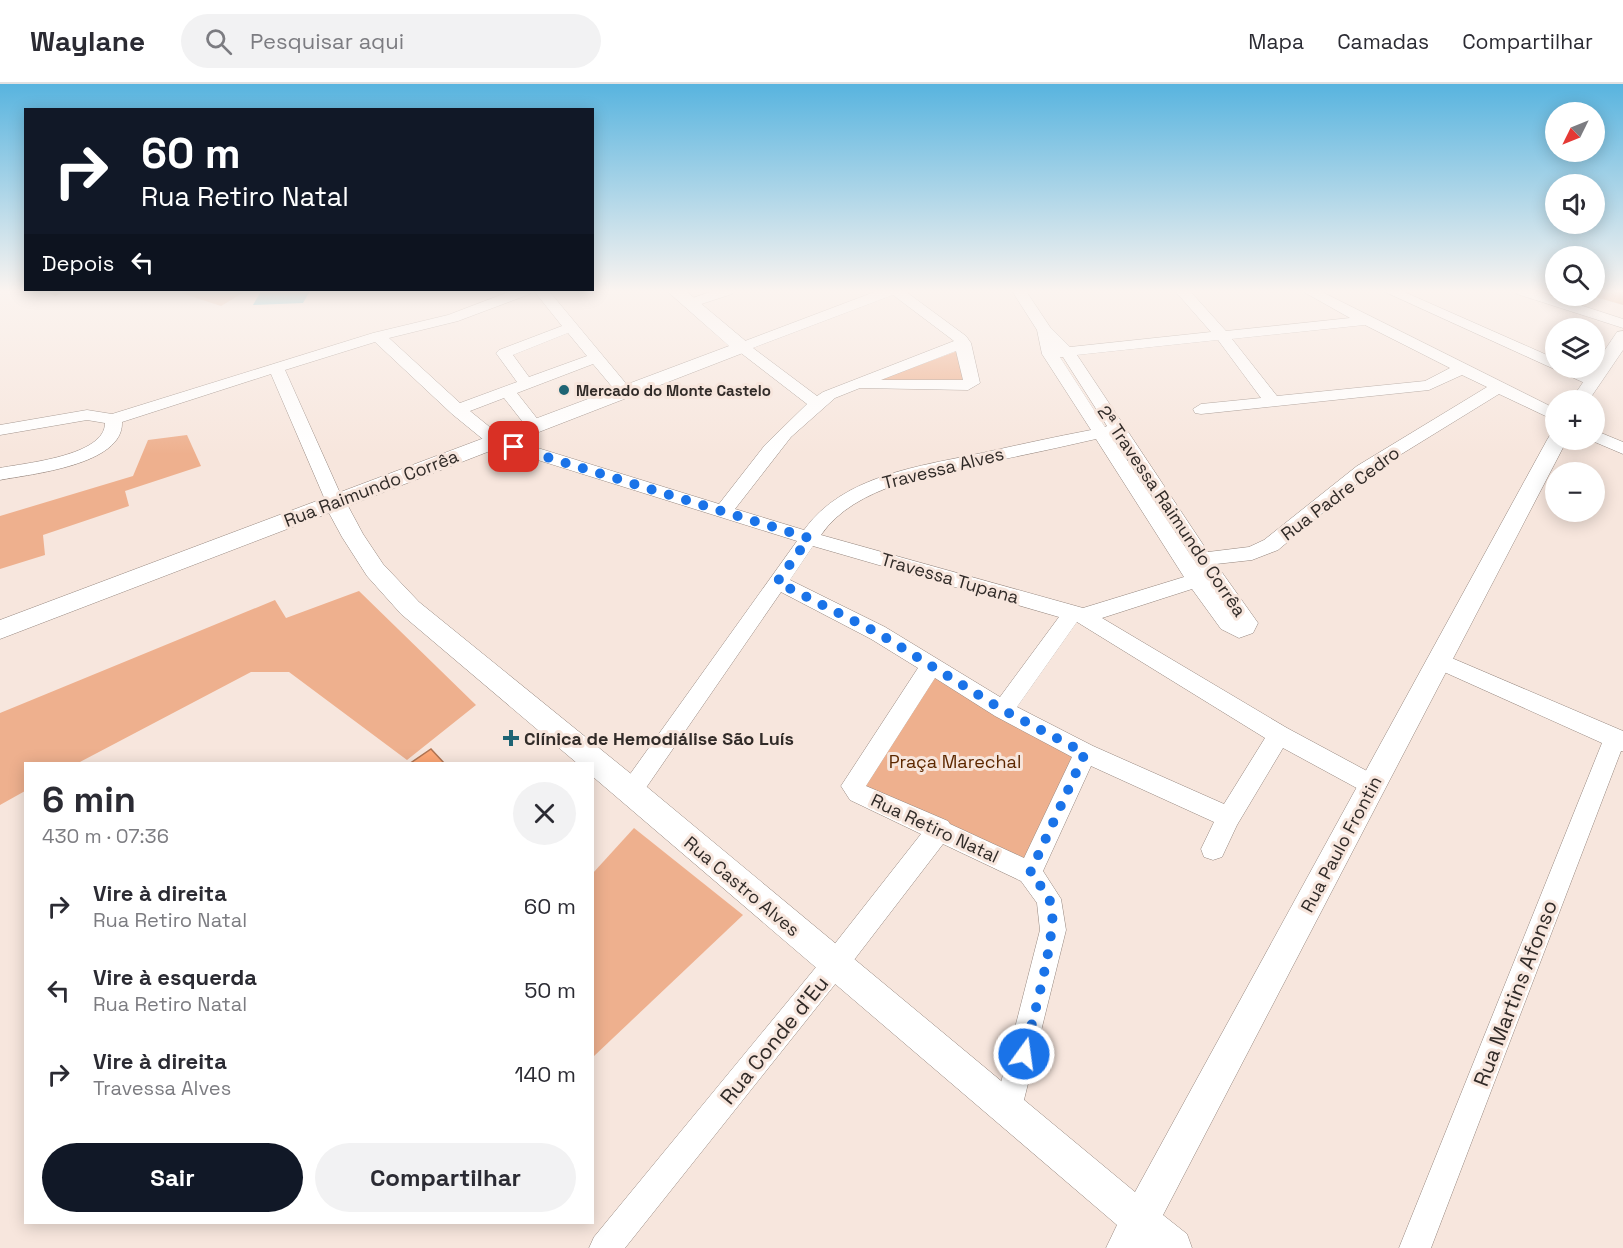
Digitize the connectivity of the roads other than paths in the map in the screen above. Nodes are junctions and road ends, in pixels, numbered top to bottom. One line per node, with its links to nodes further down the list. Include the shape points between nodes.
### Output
1 (347, 345): 18 (street)
2 (388, 345): 31 (street)
3 (524, 345): 22 (street, via 504,353)
4 (587, 345): 16 (street)
5 (746, 345): 14 (street)
6 (957, 345): 23 (street)
7 (964, 345): 23 (street, via 971,384)
8 (1053, 345): 15 (street, 2ª Travessa Raimundo Corrêa)
9 (1124, 345): 15 (street)
10 (1230, 345): 28 (street)
11 (1419, 345): 19 (street)
12 (1512, 345): 17 (street)
13 (1617, 345): 21 (street)
14 (742, 347): 27 (street, Rua Raimundo Corrêa); 29 (street)
15 (1058, 353): 36 (street, 2ª Travessa Raimundo Corrêa)
16 (597, 357): 22 (street); 27 (street)
17 (1545, 360)
18 (276, 367): 33 (street); 42 (street)
19 (1463, 368): 24 (street); 28 (street, via 1430,385)
20 (1586, 378): 21 (street)
21 (1593, 381): 25 (street)
22 (526, 384): 26 (street)
23 (854, 386): 29 (street, via 830,394)
24 (1499, 387): 32 (street); 45 (street, Rua Padre Cedro, via 1363,470 1271,545 1252,553)
25 (1587, 390)
26 (507, 391): 31 (street); 34 (street)
27 (625, 392): 34 (street, Rua Raimundo Corrêa)
28 (1274, 402): 30 (street)
29 (816, 404): 43 (street, via 769,452)
30 (1201, 409)
31 (458, 410): 38 (street)
32 (1545, 410)
33 (114, 419): 35 (street, via 87,415); 41 (street, via 109,438 96,450)
34 (535, 426): 38 (street, Rua Raimundo Corrêa)
35 (0, 430)
36 (1109, 431): 44 (street, Travessa Alves, via 924,470 882,483 840,504); 45 (street, 2ª Travessa Raimundo Corrêa); 46 (street, 2ª Travessa Raimundo Corrêa)
37 (1605, 440): 39 (street)
38 (496, 441): 42 (street, Rua Raimundo Corrêa); 43 (street, Travessa Tupana)
39 (1623, 449)
40 (1552, 450): 50 (street, Rua Paulo Frontin)
41 (0, 474)
42 (335, 502): 49 (street, Rua Raimundo Corrêa); 57 (street, Rua Castro Alves, via 375,570 410,608)
43 (723, 512): 44 (street, Travessa Tupana)
44 (809, 538): 47 (street, Travessa Alves); 48 (street, Travessa Tupana)
45 (1203, 559): 46 (street, 2ª Travessa Raimundo Corrêa)
46 (1205, 578): 48 (street)
47 (777, 582): 51 (street); 57 (street, Travessa Alves)
48 (1077, 614): 52 (street); 53 (street, Travessa Tupana)
49 (0, 630)
50 (1440, 661): 54 (street); 56 (street, Rua Paulo Frontin)
51 (932, 665): 52 (street); 59 (street, Rua Retiro Natal, via 853,786 858,793)
52 (1003, 710): 55 (street)
53 (1279, 735): 56 (street, Travessa Tupana); 58 (street)
54 (1619, 740): 68 (street, Rua Martins Afonso)
55 (1085, 753): 58 (street); 61 (street)
56 (1372, 785): 64 (street, Rua Paulo Frontin)
57 (631, 791): 62 (street, Rua Castro Alves)
58 (1229, 817): 60 (street)
59 (940, 829): 61 (street, Rua Retiro Natal); 62 (street, Rua Conde d'Eu)
60 (1213, 849)
61 (1030, 873): 63 (street, via 1052,906 1053,930)
62 (835, 964): 63 (street, Rua Castro Alves); 65 (street, Rua Conde d'Eu)
63 (1009, 1110): 64 (street, Rua Castro Alves)
64 (1140, 1220): 66 (street, Rua Paulo Frontin); 67 (street, Rua Castro Alves)
65 (605, 1248)
66 (1125, 1248)
67 (1173, 1248)
68 (1415, 1248)

